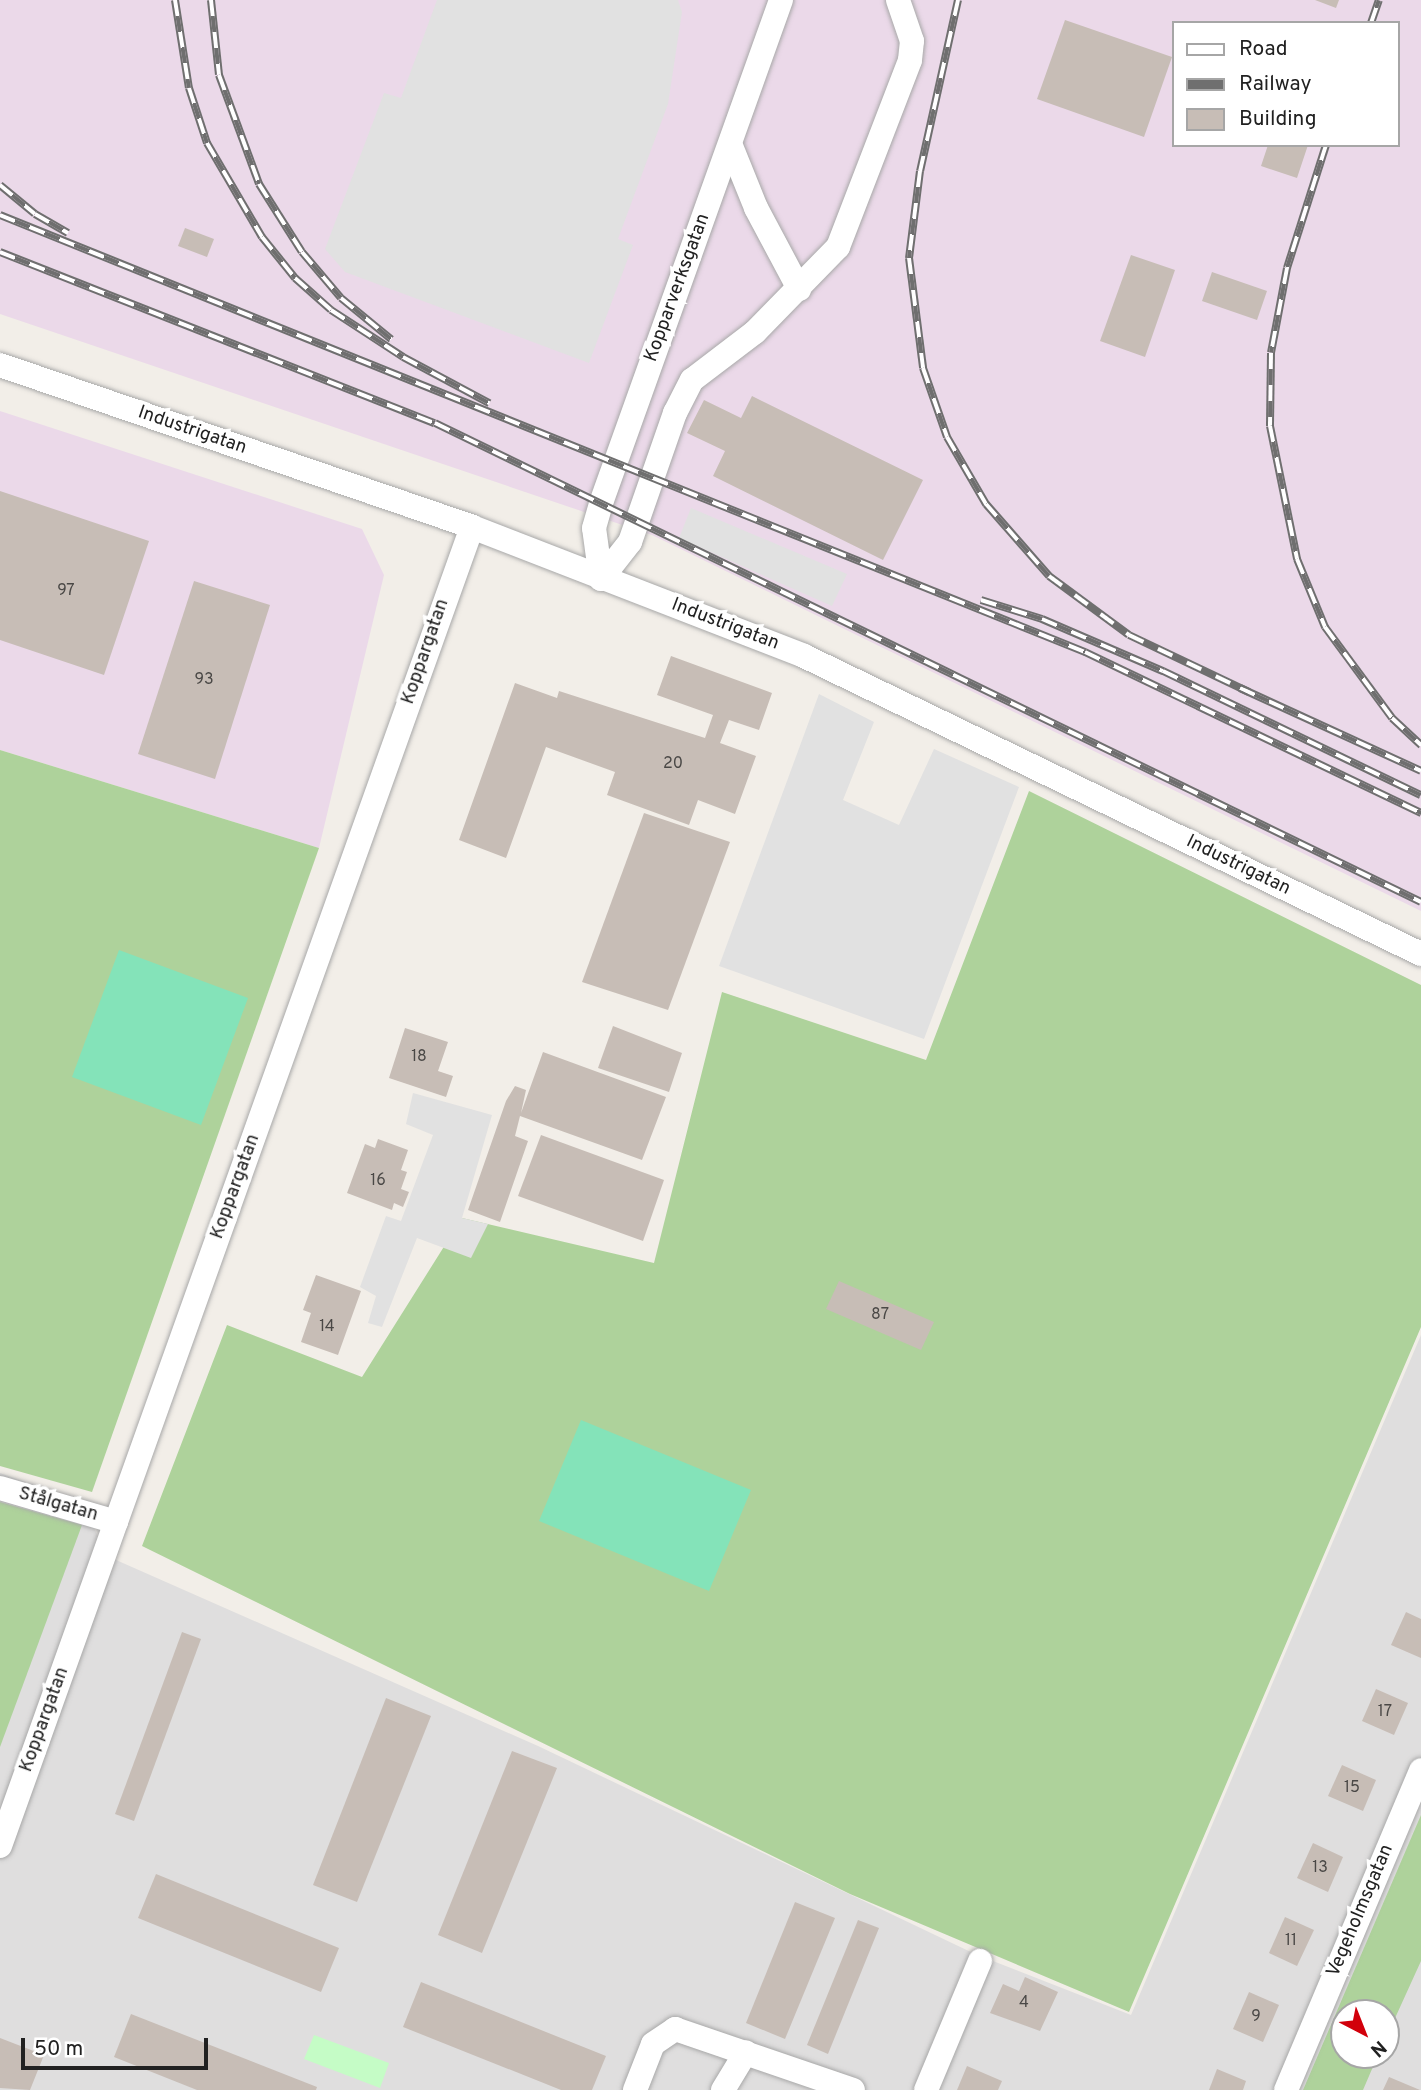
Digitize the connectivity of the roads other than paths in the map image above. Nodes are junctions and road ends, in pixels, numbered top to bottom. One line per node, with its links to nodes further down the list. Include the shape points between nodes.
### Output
1 (781, 0): 3 (street, Kopparverksgatan)
2 (898, 0): 4 (street, via 912,40 910,60 838,247)
3 (731, 146): 4 (street, via 756,208); 7 (street, Kopparverksgatan, via 601,503 594,528)
4 (799, 289): 7 (street, via 755,332 692,380 675,412 630,542)
5 (0, 365): 6 (street, Industrigatan)
6 (472, 527): 7 (street, Industrigatan); 10 (street, Koppargatan)
7 (601, 579): 8 (street, Industrigatan, via 804,656)
8 (1421, 954)
9 (0, 1488): 10 (street, Stålgatan)
10 (116, 1522): 12 (street, Koppargatan)
11 (1421, 1770): 19 (street, Vegeholmsgatan)
12 (0, 1846)
13 (980, 1961): 18 (street)
14 (746, 2052): 15 (street, via 675,2029 653,2043); 16 (street); 17 (street)
15 (635, 2090)
16 (723, 2090)
17 (853, 2090)
18 (926, 2090)
19 (1286, 2090)

